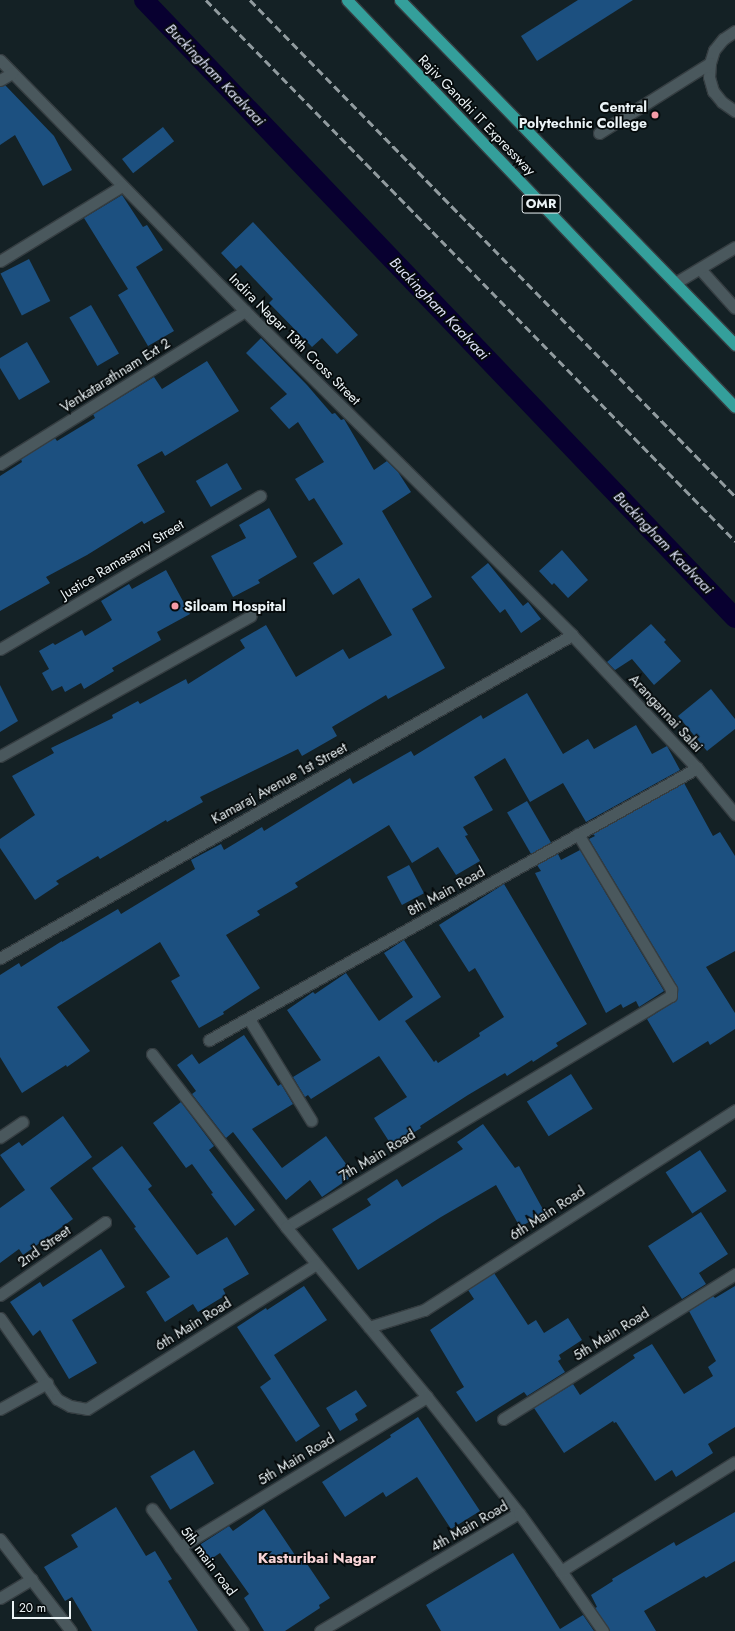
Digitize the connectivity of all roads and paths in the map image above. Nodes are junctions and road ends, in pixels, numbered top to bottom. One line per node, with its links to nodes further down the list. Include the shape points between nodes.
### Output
1 (347, 0): 18 (main road, Rajiv Gandhi IT Expressway / OMR)
2 (400, 0): 14 (main road, Rajiv Gandhi IT Expressway / OMR)
3 (735, 31): 5 (street, via 723,39 714,50)
4 (0, 60): 6 (street, Indira Nagar 13th Cross Street)
5 (710, 63): 8 (street, via 709,77 714,91 722,102); 9 (street)
6 (12, 73): 7 (street); 10 (street, Indira Nagar 13th Cross Street)
7 (0, 80)
8 (735, 111)
9 (599, 133)
10 (122, 186): 12 (street); 16 (street, Indira Nagar 13th Cross Street)
11 (735, 247): 13 (street)
12 (0, 261)
13 (700, 269): 14 (street); 15 (street)
14 (675, 283): 17 (main road, Rajiv Gandhi IT Expressway / OMR)
15 (735, 308)
16 (245, 311): 19 (street, Venkatarathnam Ext 2); 22 (street, Indira Nagar 13th Cross Street)
17 (735, 345)
18 (735, 407)
19 (0, 464)
20 (260, 496): 23 (street, Justice Ramasamy Street)
21 (250, 616): 24 (street)
22 (572, 635): 25 (street, Arangannai Salai); 28 (street, Kamaraj Avenue 1st Street)
23 (0, 649)
24 (0, 756)
25 (696, 768): 26 (street, Arangannai Salai); 27 (street, 8th Main Road)
26 (735, 814)
27 (578, 834): 29 (street, 8th Main Road); 37 (street, 7th Main Road, via 671,989 671,996)
28 (0, 958)
29 (249, 1019): 30 (street, 8th Main Road); 33 (street)
30 (210, 1040)
31 (152, 1054): 37 (street)
32 (735, 1110): 42 (street, 6th Main Road, via 424,1310)
33 (311, 1120)
34 (22, 1122): 35 (street)
35 (0, 1137)
36 (105, 1222): 40 (street, 2nd Street)
37 (286, 1227): 38 (street)
38 (316, 1264): 42 (street); 43 (street, 6th Main Road, via 87,1408 70,1406 57,1399)
39 (735, 1274): 46 (street, 5th Main Road)
40 (0, 1295)
41 (0, 1318): 43 (street)
42 (369, 1327): 44 (street)
43 (47, 1383): 45 (street)
44 (427, 1397): 49 (street); 51 (street, 5th Main Road)
45 (0, 1409)
46 (503, 1419)
47 (735, 1462): 52 (street)
48 (152, 1509): 51 (street, 5th main road)
49 (519, 1513): 52 (street, 4th Main Road); 57 (street, 4th Main Road)
50 (0, 1539): 53 (street)
51 (180, 1547): 56 (street, 5th main road)
52 (561, 1571): 58 (street, 4th Main Road)
53 (32, 1579): 54 (street); 55 (street)
54 (0, 1598)
55 (71, 1631)
56 (243, 1631)
57 (320, 1631)
58 (602, 1631)

